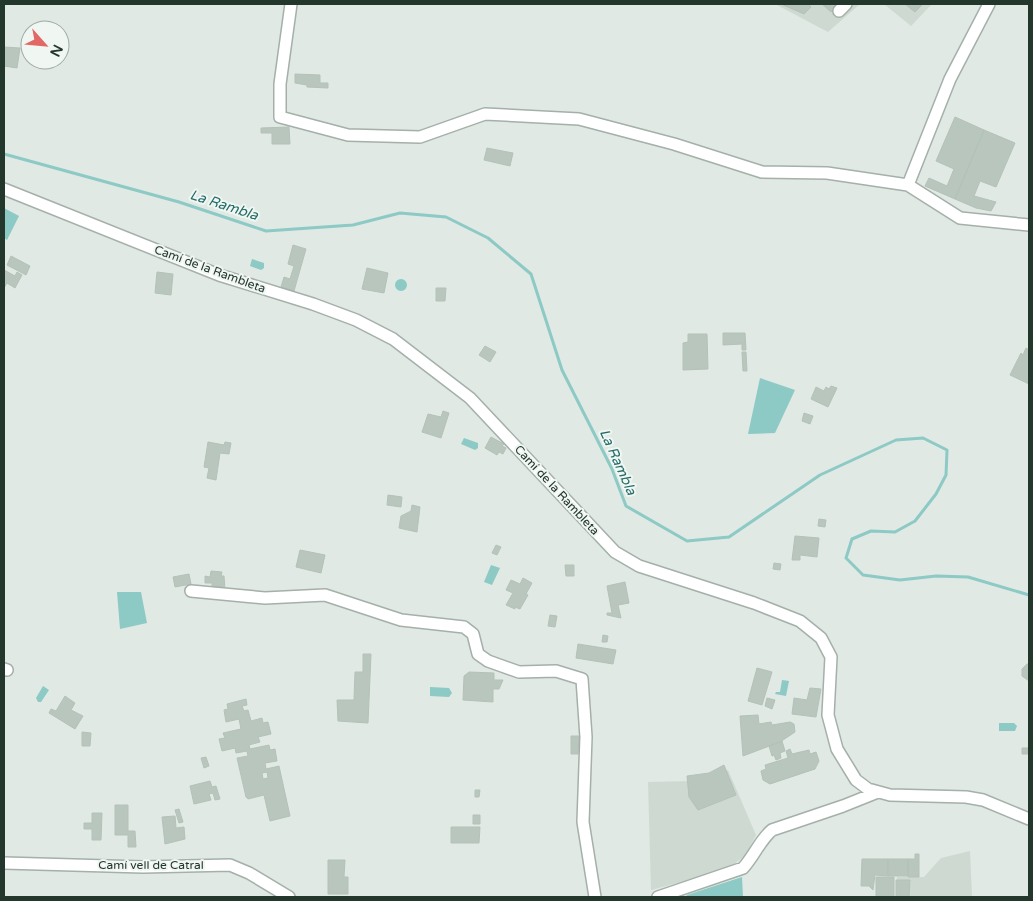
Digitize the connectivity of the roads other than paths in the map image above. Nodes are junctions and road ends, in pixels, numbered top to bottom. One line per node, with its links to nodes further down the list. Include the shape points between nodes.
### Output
1 (291, 4): 3 (street, via 280,84 280,117 348,135 420,137 485,114 579,119 762,172 827,172)
2 (989, 4): 3 (street, via 950,79)
3 (908, 185): 5 (street, via 960,218)
4 (4, 189): 7 (street, Camí de la Rambleta, via 219,275 356,320 393,339 470,398 615,552 639,566 800,621 821,638 831,657 828,715 837,748 856,780)
5 (1029, 225)
6 (191, 591): 11 (street, via 265,598 326,595 401,620 464,627 473,634 478,654 519,672 556,671 582,679 586,737 583,822)
7 (878, 792): 8 (street, Camí de la Rambleta, via 983,800); 12 (street, via 772,830 764,836 743,868)
8 (1029, 819)
9 (4, 863): 10 (street, Camí vell de Catral, via 144,867 230,865)
10 (289, 897)
11 (596, 897)
12 (658, 897)

